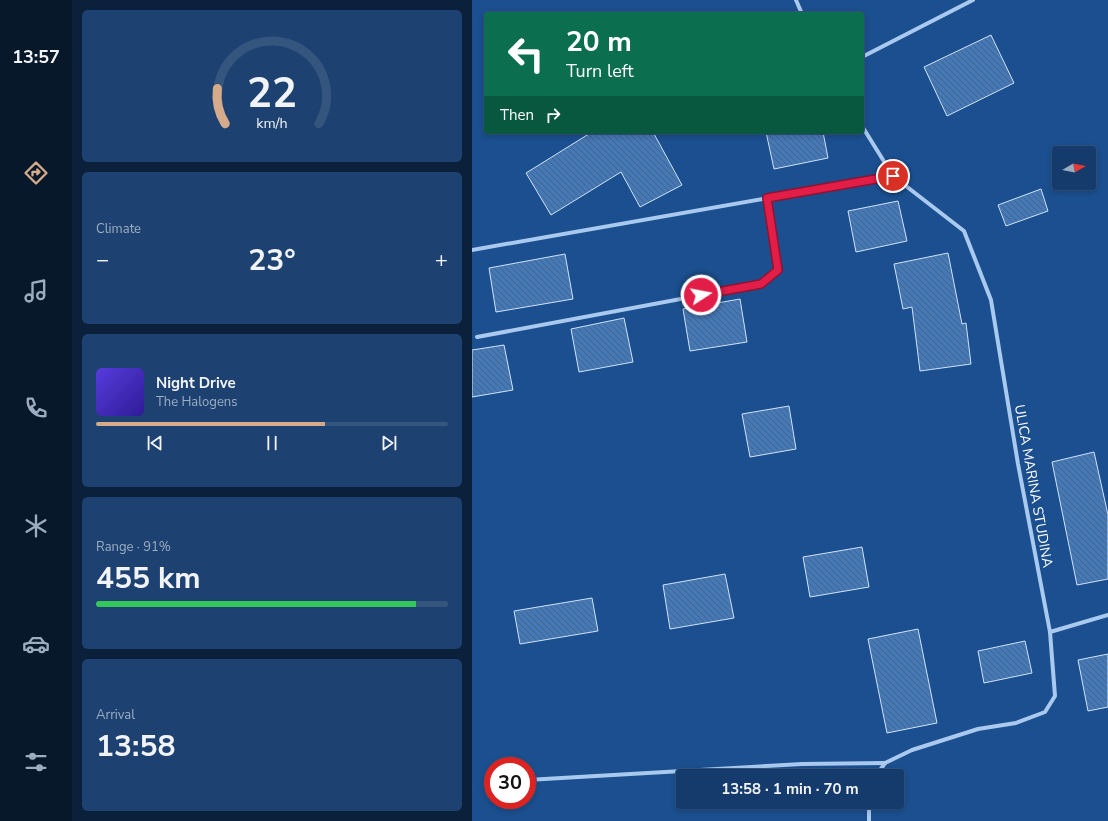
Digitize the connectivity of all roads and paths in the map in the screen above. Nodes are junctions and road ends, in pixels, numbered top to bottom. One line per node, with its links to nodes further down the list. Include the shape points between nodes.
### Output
1 (796, 0): 3 (street)
2 (973, 0): 4 (street)
3 (801, 12)
4 (864, 56)
5 (864, 129): 6 (street, ULICA MARINA STUDINA)
6 (893, 176): 7 (street); 11 (street, ULICA MARINA STUDINA, via 964,231 991,300 1018,464)
7 (767, 198): 8 (street); 9 (street, via 778,270 761,284)
8 (472, 250)
9 (477, 337)
10 (1108, 615): 11 (street)
11 (1050, 632): 12 (street, ULICA MARINA STUDINA, via 1055,696 1045,712 1016,723 978,729 912,750)
12 (885, 763): 13 (street, ULICA MARINA STUDINA); 14 (street, via 802,764)
13 (881, 769)
14 (536, 779)
15 (869, 809): 16 (street)
16 (869, 821)

